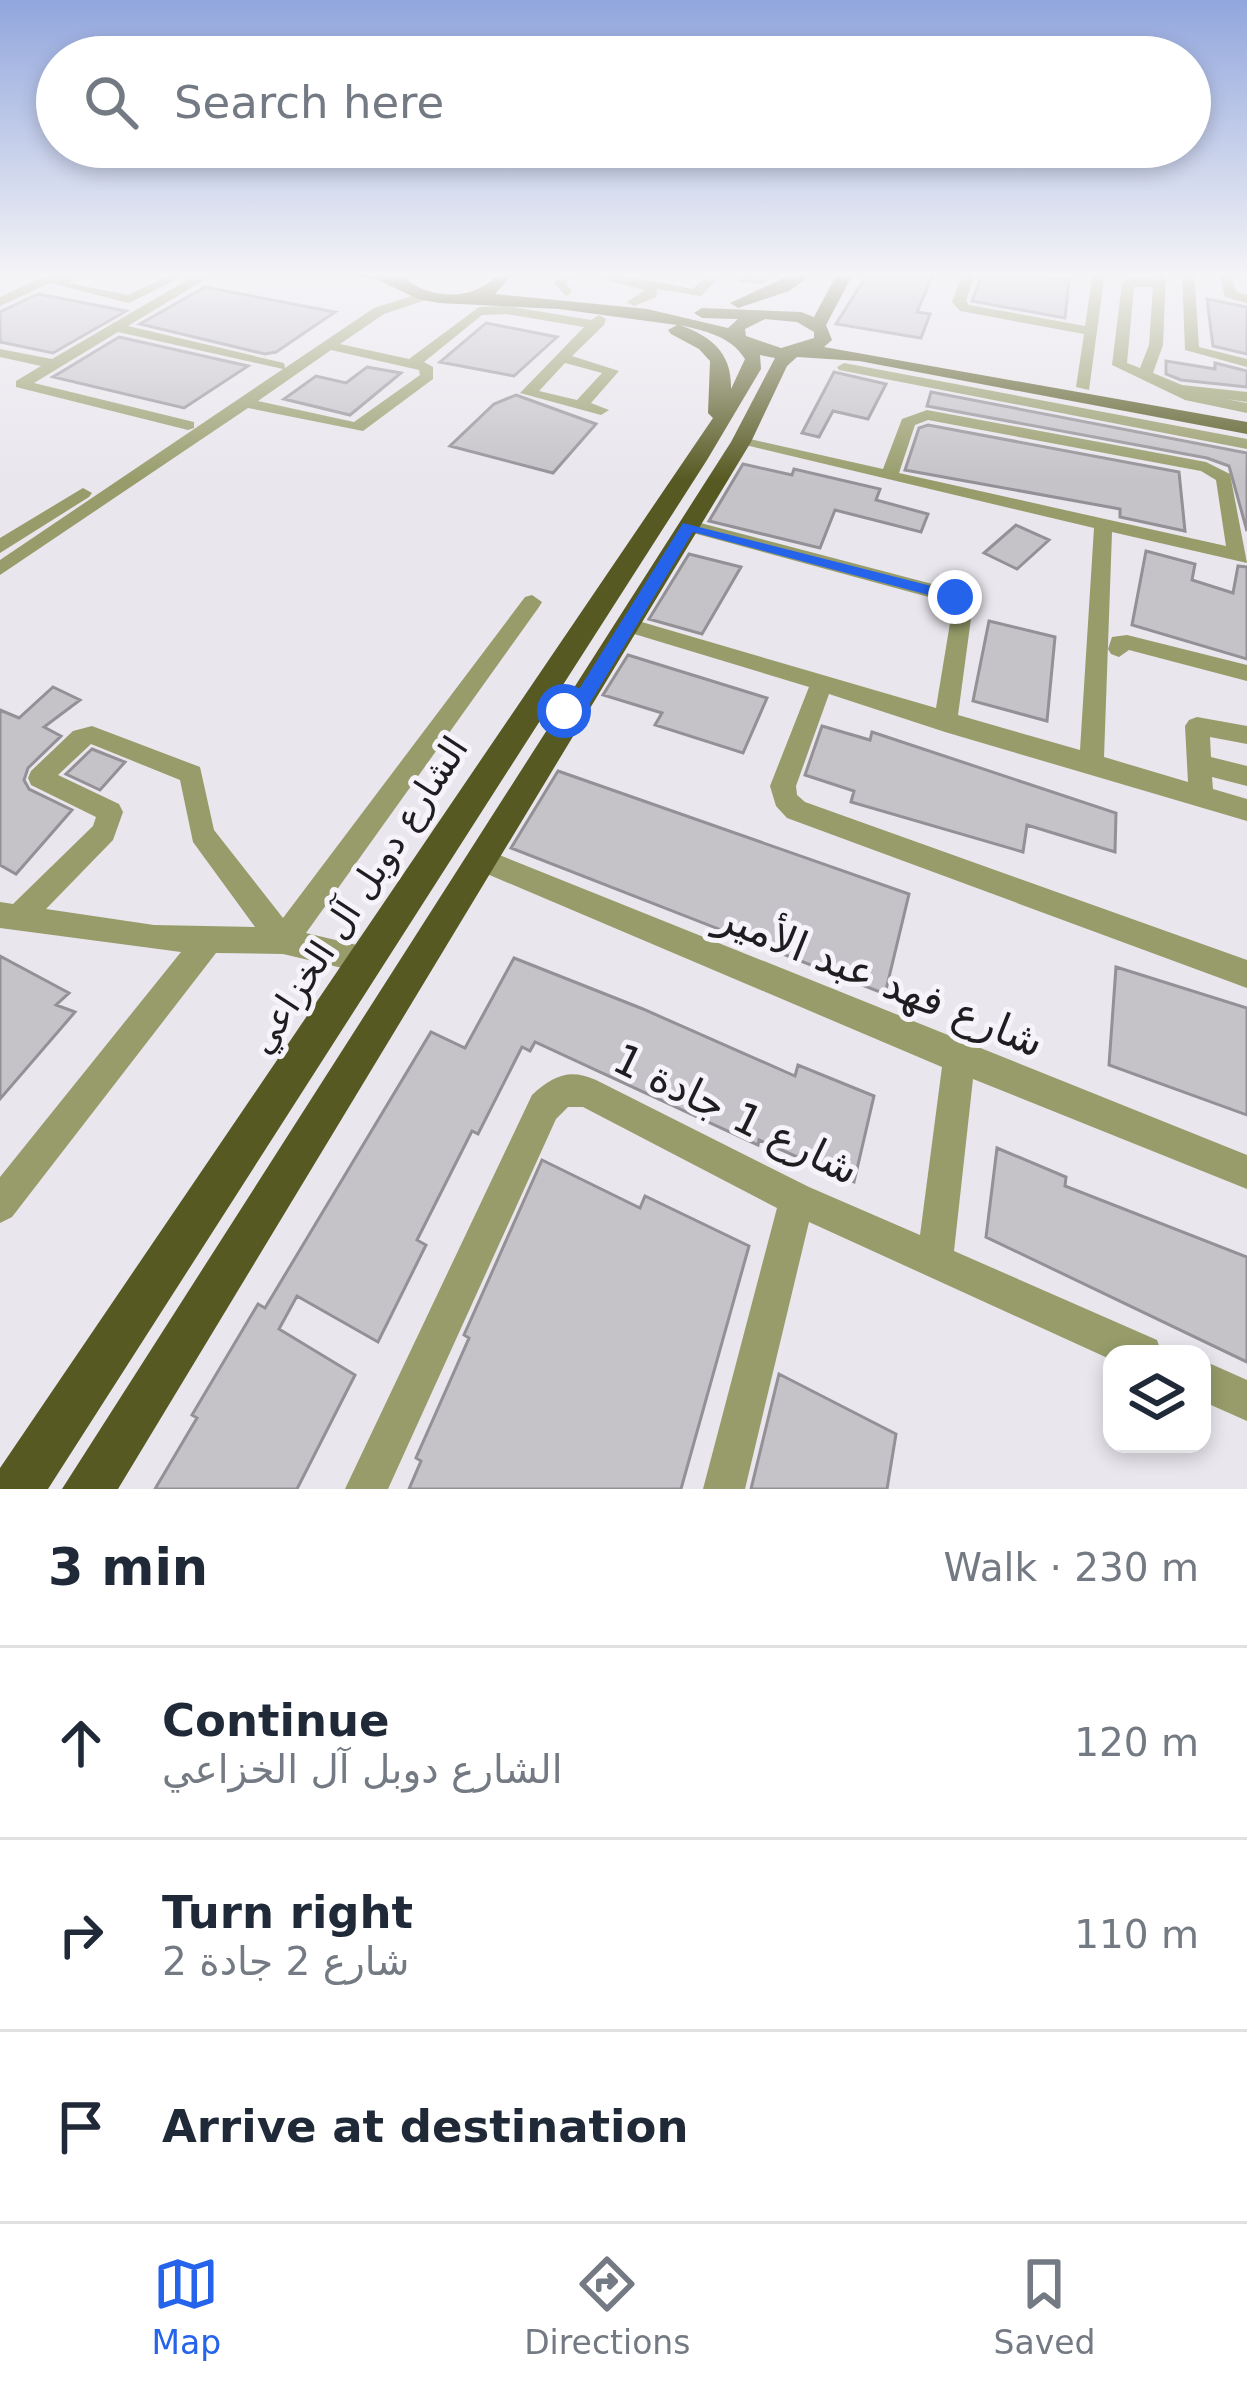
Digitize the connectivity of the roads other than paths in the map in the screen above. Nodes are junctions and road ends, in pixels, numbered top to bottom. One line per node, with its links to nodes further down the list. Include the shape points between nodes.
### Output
1 (93, 341): 22 (street)
2 (176, 341): 24 (street)
3 (313, 341): 24 (street)
4 (313, 341): 32 (street)
5 (321, 341): 23 (street)
6 (440, 341): 23 (street)
7 (575, 341): 20 (street)
8 (697, 341): 39 (main road, via 713,350 724,373)
9 (753, 341): 39 (main road, الشارع دوبل آل الخزاعي)
10 (780, 341): 18 (main road)
11 (820, 341): 18 (main road, الشارع دوبل آل الخزاعي)
12 (851, 341): 29 (main road)
13 (1090, 341): 29 (street)
14 (1122, 341): 27 (street, via 1119,367)
15 (1192, 341): 17 (street)
16 (1156, 344): 17 (street); 27 (street)
17 (1192, 350): 21 (street)
18 (798, 351): 26 (main road); 39 (main road, الشارع دوبل آل الخزاعي, via 779,364)
19 (0, 353): 22 (street)
20 (562, 358): 33 (street, via 612,371); 33 (street, via 528,393)
21 (1247, 363)
22 (53, 364): 36 (street, via 22,386)
23 (412, 364): 32 (street, via 428,376 357,428)
24 (279, 365): 36 (street)
25 (844, 368): 28 (street)
26 (959, 375): 28 (street); 38 (main road)
27 (1145, 376): 30 (street)
28 (922, 382): 38 (street)
29 (1084, 387): 35 (main road)
30 (1179, 389): 31 (street); 35 (street)
31 (1247, 397)
32 (244, 402): 43 (street)
33 (580, 406): 34 (street)
34 (601, 410)
35 (1247, 412)
36 (188, 425): 41 (street)
37 (1247, 428): 38 (main road)
38 (1219, 431): 40 (street)
39 (728, 438): 42 (street); 44 (main road, الشارع دوبل آل الخزاعي); 54 (main road, الشارع دوبل آل الخزاعي)
40 (1247, 444)
41 (119, 469): 43 (street, via 122,477); 46 (street)
42 (889, 476): 45 (street); 47 (street, via 908,422 927,415 1206,467 1224,478)
43 (80, 515): 48 (street)
44 (689, 526): 50 (main road, الشارع دوبل آل الخزاعي); 56 (street, via 955,597 962,611)
45 (1103, 526): 47 (street); 61 (street)
46 (0, 548)
47 (1242, 555)
48 (0, 569)
49 (532, 602): 68 (street)
50 (628, 626): 53 (street); 55 (main road, الشارع دوبل آل الخزاعي)
51 (1119, 649): 52 (street, via 1124,641)
52 (1247, 674)
53 (821, 686): 56 (street); 70 (street, via 783,786 789,806)
54 (538, 694): 55 (main road, via 548,710); 58 (main road, الشارع دوبل آل الخزاعي)
55 (577, 708): 59 (main road, الشارع دوبل آل الخزاعي)
56 (945, 723): 61 (street)
57 (1247, 735): 60 (street, via 1197,726)
58 (511, 736): 59 (main road, via 539,736); 69 (main road, الشارع دوبل آل الخزاعي)
59 (551, 749): 65 (main road, الشارع دوبل آل الخزاعي)
60 (1198, 764): 62 (street); 63 (street)
61 (1090, 765): 63 (street)
62 (1247, 776)
63 (1201, 797): 64 (street)
64 (1247, 810)
65 (482, 860): 71 (street, شارع فهد عبد الأمير); 80 (main road, الشارع دوبل آل الخزاعي)
66 (9, 916): 67 (street); 68 (street, via 104,832 110,812 40,778 92,735 191,773 202,834)
67 (208, 940): 68 (street); 74 (street)
68 (283, 941): 69 (street)
69 (368, 960): 79 (main road, الشارع دوبل آل الخزاعي)
70 (1247, 974)
71 (959, 1058): 72 (street, شارع فهد عبد الأمير); 75 (street)
72 (1247, 1172)
73 (797, 1199): 75 (street, شارع 1 جادة 1); 81 (street, شارع 1 جادة 1, via 585,1091 562,1090); 82 (street)
74 (0, 1205)
75 (935, 1260): 76 (street, شارع 1 جادة 1)
76 (1123, 1345)
77 (1211, 1384): 78 (street)
78 (1247, 1401)
79 (17, 1489)
80 (88, 1489)
81 (366, 1489)
82 (724, 1489)

